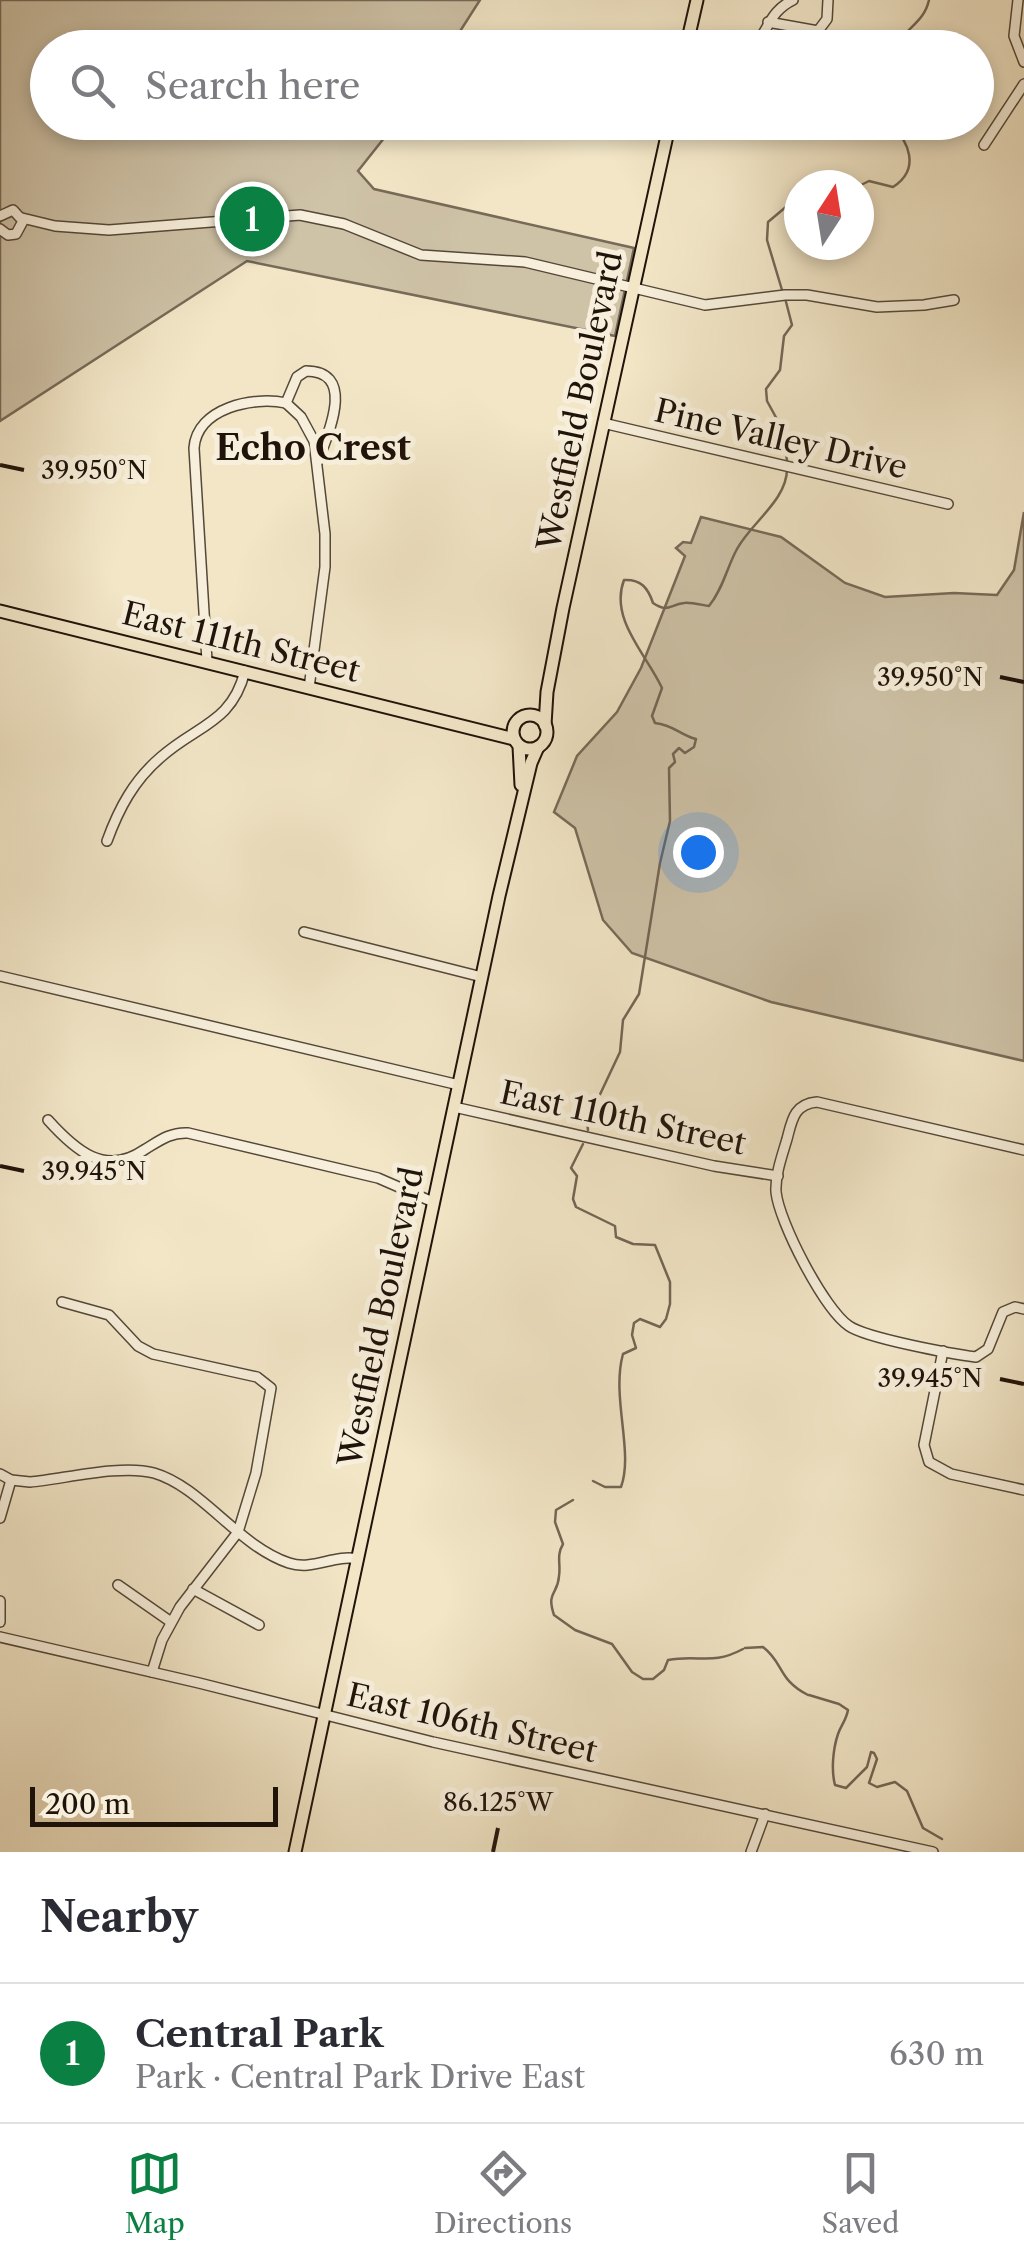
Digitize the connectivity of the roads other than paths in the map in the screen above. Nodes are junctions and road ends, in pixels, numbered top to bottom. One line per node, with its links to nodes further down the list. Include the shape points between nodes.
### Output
1 (696, 0): 6 (main road)
2 (792, 0): 5 (street)
3 (828, 0): 9 (street)
4 (1018, 0): 10 (street, via 1014,36)
5 (768, 22): 7 (street); 8 (street)
6 (690, 30)
7 (764, 30)
8 (812, 30)
9 (819, 30)
10 (1024, 62)
11 (1024, 84): 12 (street)
12 (994, 125)
13 (666, 140): 21 (main road, Westfield Boulevard)
14 (986, 140): 15 (street)
15 (984, 145)
16 (3, 211): 17 (street)
17 (22, 218): 18 (street); 20 (street)
18 (54, 226): 20 (street); 21 (street, via 129,230 300,214 421,254 514,260)
19 (0, 230): 20 (street)
20 (20, 232)
21 (633, 290): 22 (street, via 706,306 782,295 877,307); 24 (main road, Westfield Boulevard)
22 (954, 300)
23 (286, 403): 25 (street, via 310,432); 25 (street, via 306,371 332,382 335,406); 28 (street, via 230,408 207,418 196,434)
24 (604, 423): 26 (street, Pine Valley Drive); 31 (main road, Westfield Boulevard)
25 (317, 463): 30 (street, via 325,552)
26 (948, 504)
27 (0, 611): 28 (main road, East 111th Street)
28 (207, 662): 29 (main road, East 111th Street)
29 (245, 671): 30 (main road, East 111th Street); 38 (street, via 230,708 137,782)
30 (309, 688): 33 (main road, East 111th Street)
31 (547, 692): 32 (main road); 34 (main road, Westfield Boulevard)
32 (521, 719): 33 (main road, East 111th Street); 34 (main road, via 536,717); 35 (main road, via 514,728)
33 (468, 725): 35 (main road, East 111th Street)
34 (545, 725): 36 (main road)
35 (517, 742): 36 (main road); 37 (main road, Westfield Boulevard)
36 (538, 748): 37 (main road, Westfield Boulevard)
37 (523, 794): 41 (main road, Westfield Boulevard)
38 (106, 840)
39 (304, 932): 41 (street)
40 (0, 976): 42 (street, East 110th Street)
41 (482, 976): 42 (main road, Westfield Boulevard)
42 (458, 1085): 43 (main road, Westfield Boulevard)
43 (454, 1107): 46 (street, East 110th Street); 47 (main road, Westfield Boulevard)
44 (48, 1120): 47 (street, via 81,1150 112,1163 174,1133 188,1133 378,1178)
45 (1024, 1150): 46 (street, East 110th Street, via 806,1103 793,1116)
46 (778, 1176): 50 (street, via 788,1233 840,1318 864,1333)
47 (434, 1202): 56 (main road, Westfield Boulevard)
48 (62, 1302): 55 (street, via 109,1315 153,1354 268,1384 272,1395 256,1474)
49 (1024, 1309): 50 (street, via 1003,1312 981,1355)
50 (943, 1350): 53 (street, via 924,1445 929,1462 951,1474)
51 (0, 1474): 52 (street)
52 (11, 1480): 54 (street); 55 (street, via 149,1472 179,1486)
53 (1024, 1490)
54 (0, 1518)
55 (238, 1532): 56 (street, via 260,1550 298,1565); 58 (street)
56 (358, 1559): 65 (main road, Westfield Boulevard)
57 (118, 1585): 61 (street)
58 (194, 1589): 61 (street); 62 (street)
59 (0, 1601): 60 (street)
60 (0, 1622)
61 (171, 1622): 64 (street)
62 (259, 1625)
63 (0, 1638): 64 (street, East 106th Street)
64 (152, 1672): 65 (street, East 106th Street)
65 (324, 1714): 66 (street, East 106th Street); 67 (main road, Westfield Boulevard)
66 (765, 1814): 68 (street); 69 (street, East 106th Street)
67 (295, 1852)
68 (751, 1852)
69 (933, 1852)

